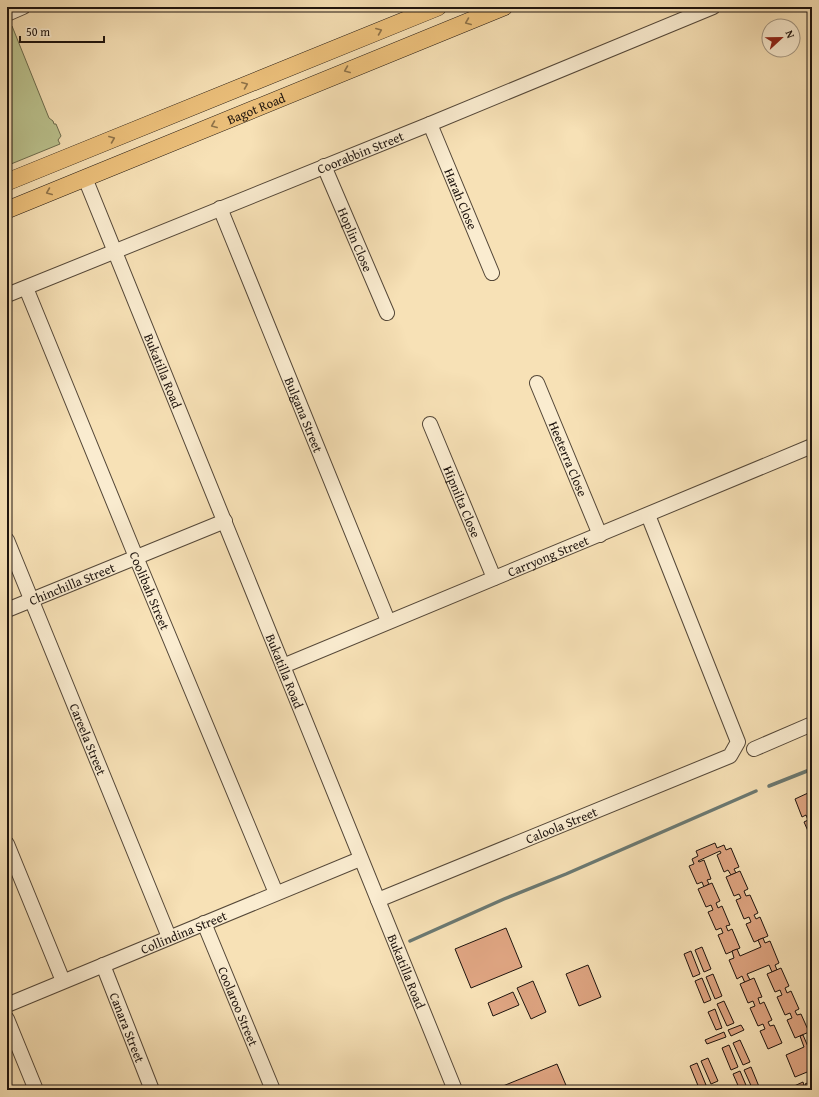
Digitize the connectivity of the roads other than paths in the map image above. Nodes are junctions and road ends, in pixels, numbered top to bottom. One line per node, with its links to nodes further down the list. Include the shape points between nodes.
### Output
1 (23, 7): 5 (street)
2 (438, 7): 9 (main road, Bagot Road, one-way to 2)
3 (504, 7): 8 (main road, Bagot Road, one-way to 8)
4 (713, 7): 6 (street, Coorabbin Street)
5 (7, 14)
6 (430, 124): 7 (street, Coorabbin Street); 13 (street, Harah Close)
7 (324, 166): 10 (street, Coorabbin Street); 16 (street, Hoplin Close)
8 (85, 178): 11 (main road, Bagot Road, one-way to 11); 12 (street, Bukatilla Road)
9 (7, 182)
10 (220, 208): 12 (street, Coorabbin Street); 28 (street, Bulgana Street)
11 (7, 210)
12 (115, 252): 14 (street, Coorabbin Street); 21 (street, Bukatilla Road)
13 (492, 273)
14 (26, 288): 15 (street, Coorabbin Street); 24 (street, Coolibah Street)
15 (7, 295)
16 (386, 313)
17 (537, 383): 22 (street, Heeterra Close)
18 (430, 424): 25 (street, Hipnilta Close)
19 (812, 446): 20 (street, Carryong Street)
20 (648, 515): 22 (street, Carryong Street); 35 (street, Caloola Street, via 738,742 730,756)
21 (225, 521): 24 (street, Chinchilla Street); 29 (street, Bukatilla Road)
22 (600, 534): 25 (street, Carryong Street)
23 (7, 540): 26 (street, Careela Street)
24 (136, 557): 26 (street, Chinchilla Street); 34 (street, Coolibah Street)
25 (494, 578): 28 (street, Carryong Street)
26 (31, 600): 27 (street, Chinchilla Street); 37 (street, Careela Street)
27 (7, 610)
28 (388, 622): 29 (street, Carryong Street)
29 (283, 666): 33 (street, Bukatilla Road)
30 (812, 724): 31 (street)
31 (754, 749)
32 (7, 844): 39 (street)
33 (360, 859): 34 (street, Collindina Street); 35 (street, Bukatilla Road)
34 (276, 893): 36 (street, Collindina Street)
35 (378, 900): 45 (street, Bukatilla Road)
36 (204, 923): 37 (street, Collindina Street); 44 (street, Coolaroo Street)
37 (169, 937): 38 (street, Collindina Street)
38 (103, 966): 39 (street, Collindina Street); 43 (street, Canara Street)
39 (63, 981): 40 (street, Collindina Street)
40 (7, 1005)
41 (7, 1019): 42 (street)
42 (36, 1090)
43 (152, 1090)
44 (273, 1090)
45 (455, 1090)

